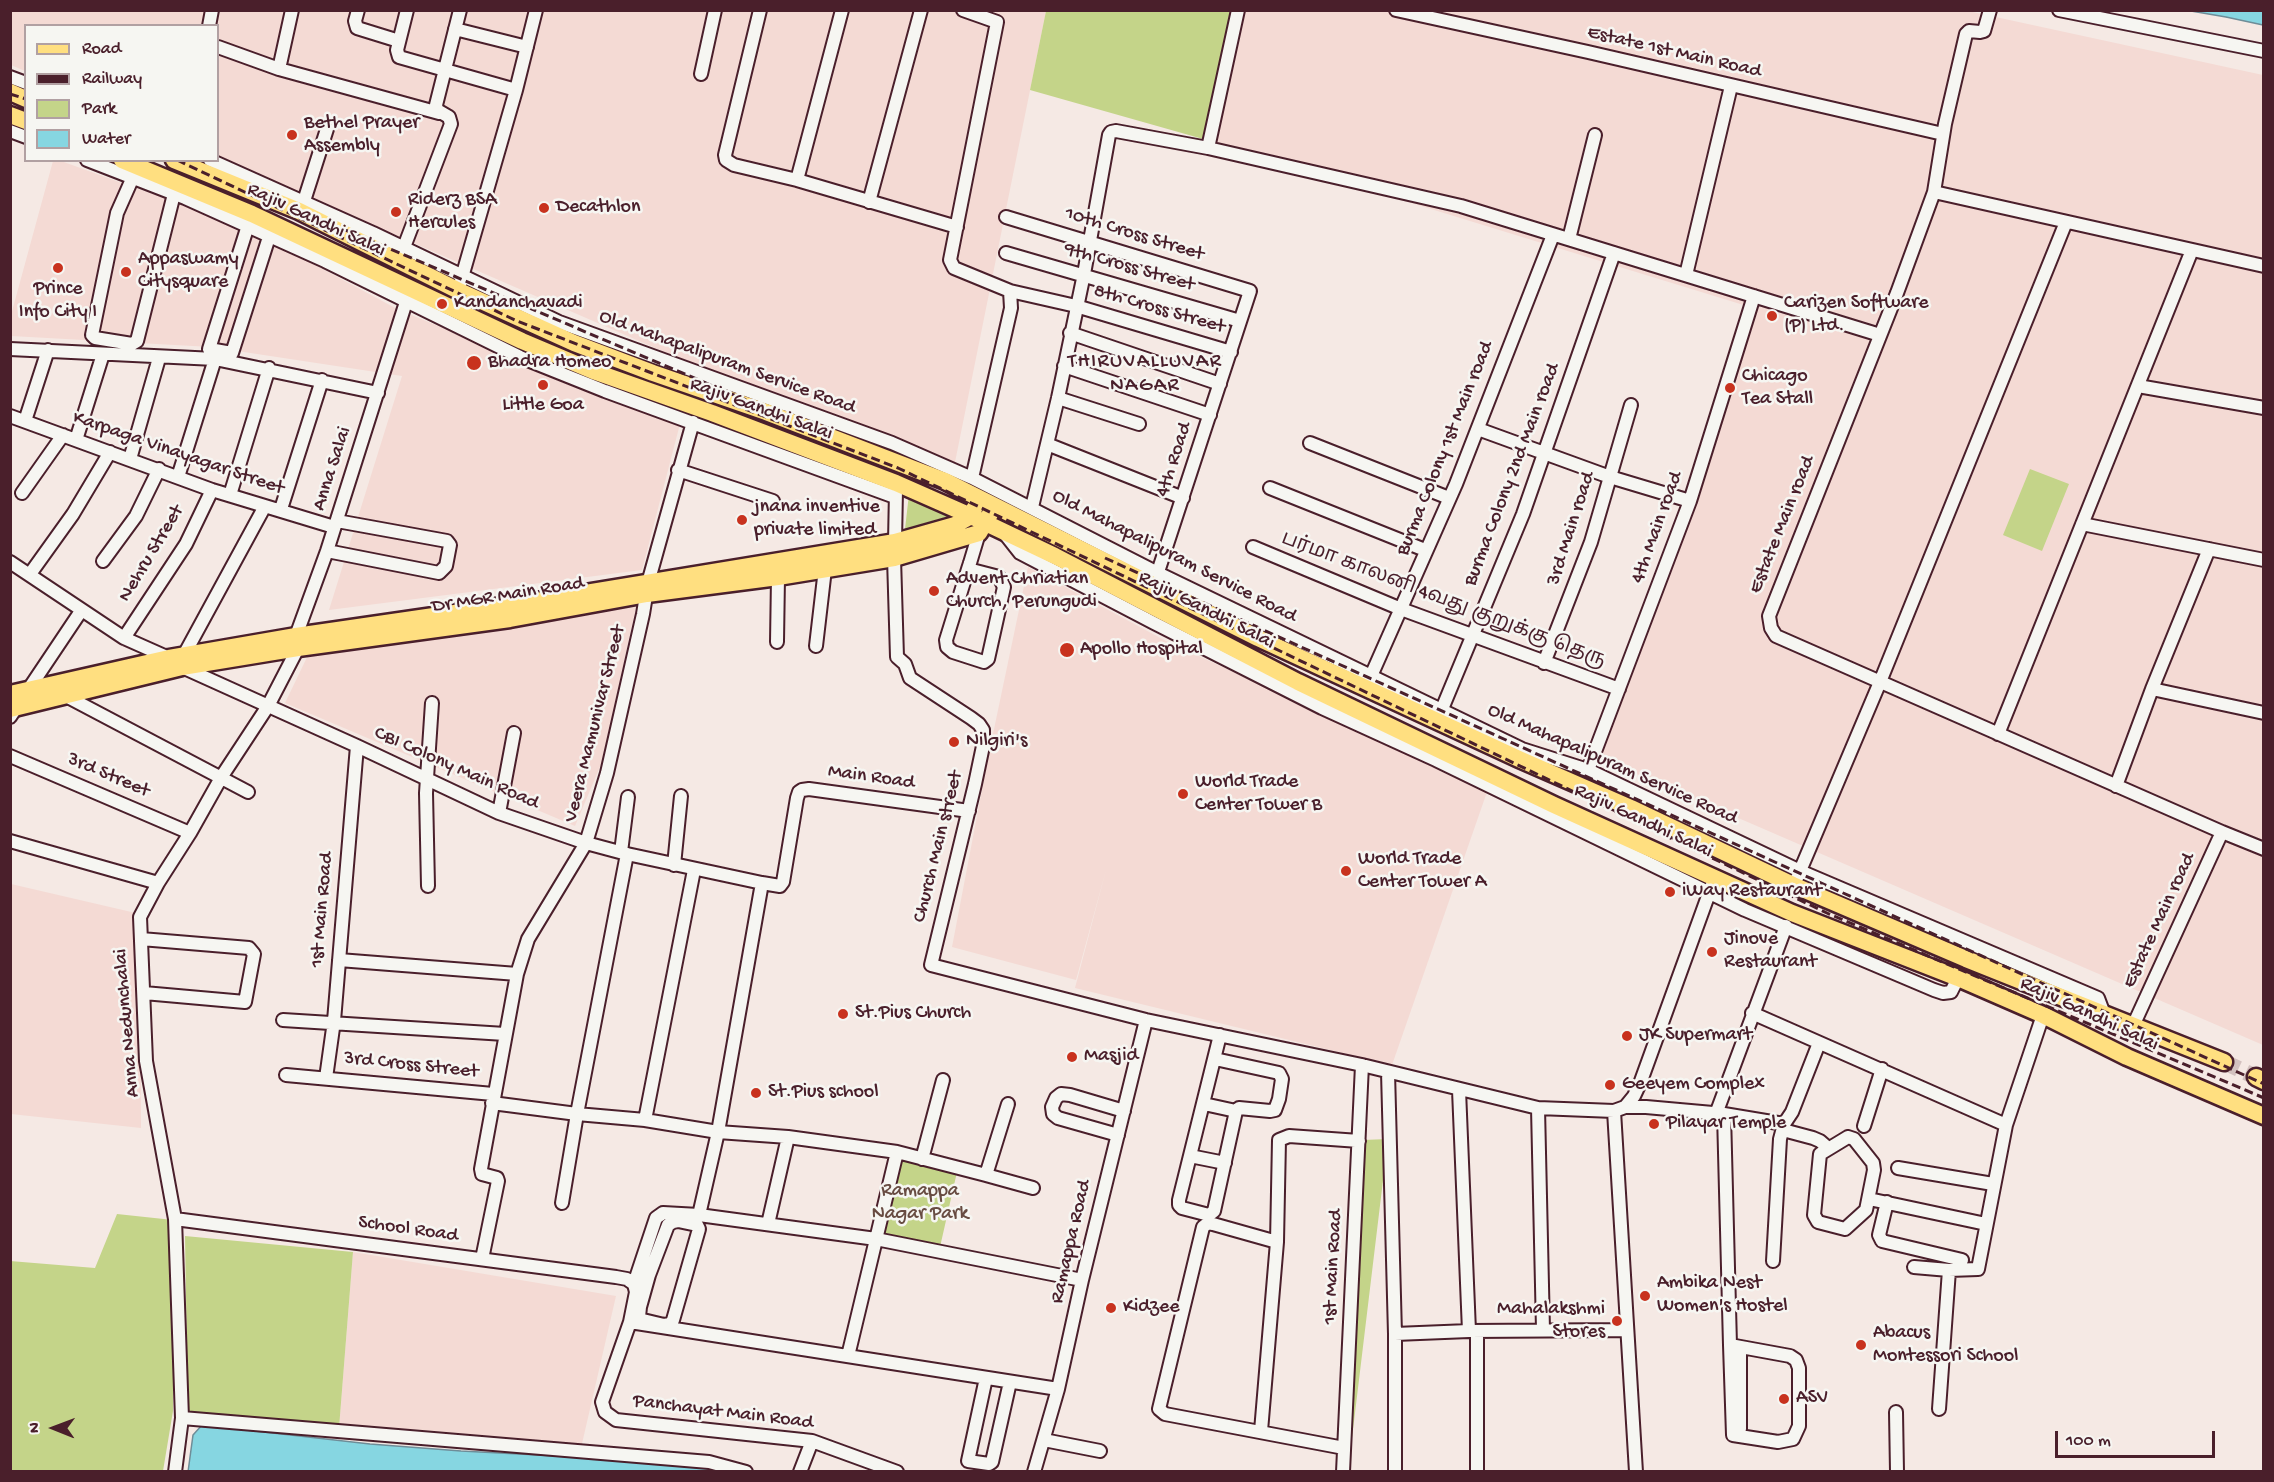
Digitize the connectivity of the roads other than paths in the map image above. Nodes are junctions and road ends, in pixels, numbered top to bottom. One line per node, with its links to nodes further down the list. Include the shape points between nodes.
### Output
1 (292, 10): 21 (street)
2 (358, 10): 17 (street, via 357,28)
3 (407, 10): 17 (street)
4 (460, 10): 16 (street)
5 (536, 10): 19 (street)
6 (715, 10): 23 (street)
7 (760, 10): 38 (street, via 724,155 729,163)
8 (842, 10): 38 (street)
9 (921, 10): 42 (street)
10 (963, 10): 15 (street)
11 (1238, 10): 32 (street)
12 (1396, 10): 24 (street, Estate 1st Main Road)
13 (1990, 10): 30 (street, Estate Main road, via 1983,31 1966,34)
14 (2059, 10): 20 (street)
15 (998, 16): 46 (street, 8th Cross Street)
16 (455, 29): 19 (street); 22 (street)
17 (399, 41): 22 (street, via 399,57)
18 (219, 47): 21 (street)
19 (527, 47): 25 (street)
20 (2264, 51)
21 (279, 69): 28 (street)
22 (445, 70): 25 (street); 28 (street, via 436,105)
23 (701, 74)
24 (1731, 86): 30 (street, Estate 1st Main Road); 57 (street)
25 (516, 90): 58 (street)
26 (10, 92): 27 (main road)
27 (24, 98)
28 (439, 113): 54 (street, via 449,117 451,124)
29 (327, 129): 41 (street)
30 (1944, 134): 39 (street, Estate Main road)
31 (1595, 135): 49 (street)
32 (1208, 148): 47 (street, via 1434,200); 50 (street, via 1121,130 1111,132)
33 (92, 162): 37 (street)
34 (126, 162): 44 (main road, Rajiv Gandhi Salai)
35 (179, 162): 54 (main road, Rajiv Gandhi Salai)
36 (215, 162): 41 (street)
37 (133, 177): 40 (street); 40 (street, via 117,213 92,335 95,338 132,344 137,340)
38 (797, 180): 42 (street)
39 (1934, 192): 45 (street); 66 (street, Estate Main road)
40 (174, 194): 44 (street)
41 (304, 201): 54 (street)
42 (869, 202): 46 (street)
43 (1006, 217): 50 (street, 10th Cross Street)
44 (249, 220): 48 (street); 48 (street, via 209,349 232,353); 61 (main road, Rajiv Gandhi Salai)
45 (2066, 222): 51 (street); 140 (street)
46 (957, 227): 59 (street, 8th Cross Street, via 950,256 954,268)
47 (1553, 235): 49 (street); 86 (street, Burma Colony 1st Main road)
48 (269, 237): 61 (street)
49 (1569, 239): 53 (street)
50 (1090, 242): 56 (street); 60 (street, 10th Cross Street)
51 (2192, 250): 55 (street); 77 (street)
52 (1006, 253): 56 (street, 9th Cross Street)
53 (1614, 253): 57 (street); 92 (street, Burma Colony 2nd Main road)
54 (401, 255): 58 (main road, Rajiv Gandhi Salai)
55 (2264, 266)
56 (1084, 274): 63 (street); 64 (street, 9th Cross Street)
57 (1686, 275): 62 (street)
58 (460, 284): 97 (street, Old Mahapalipuram Service Road, via 892,443); 107 (main road, Rajiv Gandhi Salai, via 574,343 766,412)
59 (1010, 291): 63 (street, 8th Cross Street); 97 (street, via 1011,308)
60 (1250, 291): 64 (street, 4th Road)
61 (409, 295): 78 (street, Anna Salai); 84 (street, via 520,357); 101 (main road, Rajiv Gandhi Salai, via 593,371 712,413)
62 (1754, 296): 66 (street); 108 (street, 4th Main road)
63 (1076, 306): 65 (street); 69 (street, 8th Cross Street)
64 (1240, 321): 69 (street, 4th Road)
65 (1070, 333): 73 (street); 76 (street)
66 (1880, 335): 140 (street, Estate Main road, via 1768,616 1776,636)
67 (10, 349): 68 (street)
68 (48, 350): 70 (street); 83 (street)
69 (1231, 352): 76 (street, 4th Road)
70 (103, 354): 71 (street); 88 (street)
71 (159, 357): 72 (street); 93 (street)
72 (215, 359): 74 (street); 96 (street)
73 (1064, 366): 79 (street); 82 (street)
74 (269, 369): 75 (street); 103 (street)
75 (322, 380): 78 (street); 111 (street)
76 (1220, 384): 82 (street, 4th Road)
77 (2138, 386): 81 (street); 114 (street)
78 (378, 393): 112 (street, Anna Salai)
79 (1058, 399): 85 (street); 90 (street)
80 (1631, 405): 98 (street, 3rd Main road)
81 (2264, 408)
82 (1209, 415): 104 (street, 4th Road)
83 (16, 421): 87 (street, Karpaga Vinayagar Street)
84 (693, 422): 95 (street, Veera Mamunivar Street); 101 (street)
85 (1139, 424)
86 (1478, 429): 92 (street); 105 (street, Burma Colony 1st Main road)
87 (63, 435): 88 (street, Karpaga Vinayagar Street); 102 (street)
88 (76, 440): 91 (street, Karpaga Vinayagar Street)
89 (1310, 443): 105 (street)
90 (1047, 444): 104 (street); 110 (street)
91 (110, 452): 93 (street, Karpaga Vinayagar Street); 125 (street, via 74,514)
92 (1544, 453): 98 (street); 132 (street, Burma Colony 2nd Main road, via 1523,514)
93 (130, 459): 94 (street, Karpaga Vinayagar Street)
94 (159, 469): 96 (street, Karpaga Vinayagar Street); 121 (street, via 136,516)
95 (678, 470): 106 (street); 128 (street, Veera Mamunivar Street)
96 (178, 477): 100 (street, Karpaga Vinayagar Street)
97 (972, 477): 110 (street, Old Mahapalipuram Service Road)
98 (1610, 477): 108 (street); 138 (street, 3rd Main road, via 1591,542)
99 (1270, 488): 118 (street)
100 (212, 489): 103 (street, Karpaga Vinayagar Street); 133 (street, Nehru Street, via 186,544)
101 (896, 490): 113 (main road, Rajiv Gandhi Salai); 117 (street, Church Main street)
102 (22, 493)
103 (230, 495): 109 (street, Karpaga Vinayagar Street)
104 (1183, 498): 127 (street, 4th Road)
105 (1449, 498): 118 (street, Burma Colony 1st Main road)
106 (773, 501)
107 (987, 501): 113 (main road); 127 (main road, Rajiv Gandhi Salai)
108 (1690, 501): 141 (street, 4th Main road)
109 (265, 506): 111 (street, Karpaga Vinayagar Street); 137 (street)
110 (1032, 507): 127 (street, Old Mahapalipuram Service Road)
111 (281, 509): 112 (street, Karpaga Vinayagar Street)
112 (336, 524): 119 (street, Anna Salai); 119 (street, Karpaga Vinayagar Street, via 447,540 450,545 446,566 439,573)
113 (979, 524): 117 (main road, Dr MGR Main Road); 124 (street); 131 (main road, Rajiv Gandhi Salai, via 1003,531)
114 (2082, 524): 116 (street); 151 (street)
115 (1253, 548): 129 (street, பர்மா காலனி 4வது குறுக்கு தெரு)
116 (2209, 549): 120 (street); 142 (street)
117 (894, 550): 123 (main road, Dr MGR Main Road); 128 (main road, Dr MGR Main Road); 163 (street, Church Main street, via 897,657 905,664 910,678 983,730)
118 (1425, 550): 129 (street, Burma Colony 1st Main road)
119 (327, 551): 134 (street, Anna Salai)
120 (2264, 560)
121 (103, 561)
122 (10, 562): 125 (street, CBI Colony Main Road)
123 (825, 569): 126 (main road, Dr MGR Main Road); 136 (street)
124 (968, 569): 124 (street, via 947,646 953,652 984,662 988,659 1004,587 999,577)
125 (30, 574): 130 (street, CBI Colony Main Road)
126 (778, 577): 128 (main road, Dr MGR Main Road); 135 (street)
127 (1155, 579): 139 (street, Old Mahapalipuram Service Road); 149 (main road, Rajiv Gandhi Salai, via 1258,638)
128 (647, 588): 134 (main road, Dr MGR Main Road, via 510,619); 168 (street, Veera Mamunivar Street, via 608,773)
129 (1401, 609): 132 (street, பர்மா காலனி 4வது குறுக்கு தெரு); 139 (street, Burma Colony 1st Main road)
130 (81, 611): 133 (street, CBI Colony Main Road); 145 (street)
131 (1173, 625): 154 (main road, Rajiv Gandhi Salai); 177 (street, via 1322,708)
132 (1472, 634): 138 (street, பர்மா காலனி 4வது குறுக்கு தெரு); 147 (street, Burma Colony 2nd Main road)
133 (124, 638): 137 (street, CBI Colony Main Road)
134 (297, 642): 137 (main road, Dr MGR Main Road); 146 (street, Anna Nedunchalai)
135 (777, 642)
136 (816, 646)
137 (178, 660): 143 (main road, Dr MGR Main Road); 145 (main road, Dr MGR Main Road); 146 (street, CBI Colony Main Road)
138 (1544, 663): 141 (street, பர்மா காலனி 4வது குறுக்கு தெரு)
139 (1371, 676): 147 (street, Old Mahapalipuram Service Road)
140 (1880, 682): 151 (street, Estate Main road); 173 (street)
141 (1619, 689): 156 (street, 4th Main road)
142 (2152, 689): 148 (street); 159 (street)
143 (64, 695): 145 (main road, Dr MGR Main Road); 157 (street)
144 (432, 703): 158 (street)
145 (15, 704)
146 (268, 706): 152 (street, CBI Colony Main Road); 157 (street, Anna Nedunchalai)
147 (1442, 709): 153 (street, Old Mahapalipuram Service Road)
148 (2264, 713)
149 (1453, 728): 153 (main road, Rajiv Gandhi Salai); 154 (main road)
150 (514, 733): 164 (street)
151 (1998, 734): 159 (street, Estate Main road)
152 (357, 746): 158 (street, CBI Colony Main Road); 180 (street, 1st Main Road)
153 (1513, 750): 156 (street, Old Mahapalipuram Service Road); 173 (main road, Rajiv Gandhi Salai, via 1631,808)
154 (1442, 751): 177 (main road, Rajiv Gandhi Salai)
155 (10, 756): 166 (street, 3rd Street)
156 (1588, 770): 173 (street, Old Mahapalipuram Service Road)
157 (222, 776): 160 (street); 166 (street, Anna Nedunchalai)
158 (427, 780): 164 (street, CBI Colony Main Road); 176 (street)
159 (2116, 786): 165 (street, Estate Main road)
160 (248, 792)
161 (681, 796): 171 (street)
162 (628, 797): 170 (street)
163 (969, 811): 175 (street, Main Road, via 802,790 797,798 783,882 780,886); 187 (street, Church Main street, via 931,965)
164 (499, 813): 168 (street, CBI Colony Main Road)
165 (2222, 832): 169 (street, Estate Main road); 189 (street, Estate Main road)
166 (190, 833): 174 (street, Anna Nedunchalai)
167 (10, 841): 174 (street)
168 (586, 843): 170 (street, CBI Colony Main Road); 181 (street, Veera Mamunivar Street, via 528,939)
169 (2264, 849)
170 (624, 853): 171 (street, CBI Colony Main Road); 209 (street)
171 (674, 865): 172 (street, CBI Colony Main Road)
172 (694, 870): 175 (street, CBI Colony Main Road); 212 (street)
173 (1797, 878): 189 (main road, Rajiv Gandhi Salai, via 1966,959)
174 (158, 883): 179 (street, Anna Nedunchalai, via 142,910)
175 (768, 884): 216 (street)
176 (428, 885)
177 (1712, 885): 178 (street); 182 (main road, Rajiv Gandhi Salai); 206 (street, via 1641,1081)
178 (1786, 926): 182 (street, via 1943,993 1951,992); 184 (street)
179 (141, 939): 183 (street, Anna Nedunchalai); 183 (street, via 249,948 254,954 245,1002)
180 (339, 960): 181 (street); 188 (street, 1st Main Road)
181 (517, 974): 190 (street, Veera Mamunivar Street)
182 (1958, 978): 185 (main road, Rajiv Gandhi Salai)
183 (144, 993): 233 (street, Anna Nedunchalai, via 146,1061)
184 (1752, 1012): 192 (street); 210 (street)
185 (2043, 1015): 211 (main road, Rajiv Gandhi Salai, via 2138,1062); 213 (street)
186 (283, 1020): 188 (street)
187 (1146, 1020): 191 (street); 207 (street, Ramappa Road)
188 (334, 1021): 190 (street); 199 (street, 1st Main Road)
189 (2133, 1026): 194 (main road, Rajiv Gandhi Salai)
190 (505, 1034): 202 (street, Veera Mamunivar Street)
191 (1220, 1035): 193 (street); 195 (street)
192 (1819, 1043): 196 (street); 215 (street)
193 (1215, 1059): 204 (street); 208 (street, via 1279,1073 1282,1078 1275,1110)
194 (2224, 1062)
195 (1362, 1065): 197 (street); 219 (street, 1st Main Road)
196 (1882, 1069): 213 (street); 214 (street)
197 (1388, 1072): 201 (street); 249 (street)
198 (286, 1076): 199 (street, 3rd Cross Street)
199 (326, 1078): 202 (street, 3rd Cross Street)
200 (943, 1080): 223 (street)
201 (1459, 1089): 205 (street); 248 (street)
202 (492, 1099): 209 (street, 3rd Cross Street); 238 (street, Veera Mamunivar Street, via 480,1171 498,1181)
203 (1008, 1104): 226 (street)
204 (1204, 1104): 208 (street); 222 (street)
205 (1539, 1108): 206 (street); 246 (street)
206 (1620, 1109): 210 (street); 247 (street)
207 (1124, 1111): 217 (street, Ramappa Road); 217 (street, via 1061,1094 1052,1107 1058,1118)
208 (1236, 1111): 224 (street)
209 (577, 1114): 212 (street, 3rd Cross Street); 231 (street)
210 (1720, 1114): 215 (street); 250 (street)
211 (2264, 1116)
212 (645, 1120): 216 (street, 3rd Cross Street)
213 (2006, 1125): 227 (street)
214 (1864, 1126)
215 (1784, 1127): 220 (street, via 1820,1141); 240 (street)
216 (718, 1132): 218 (street, 3rd Cross Street); 232 (street)
217 (1118, 1135): 244 (street, Ramappa Road)
218 (788, 1137): 221 (street, 3rd Cross Street); 234 (street)
219 (1359, 1141): 237 (street, via 1289,1136 1279,1140); 261 (street, 1st Main Road)
220 (1827, 1148): 229 (street, via 1844,1138 1854,1139 1874,1166); 229 (street, via 1820,1154 1814,1215 1818,1222 1845,1229 1864,1214)
221 (897, 1152): 223 (street, 3rd Cross Street); 236 (street)
222 (1190, 1156): 224 (street); 224 (street, via 1179,1205 1209,1215 1214,1211)
223 (922, 1159): 226 (street, 3rd Cross Street)
224 (1225, 1163)
225 (1898, 1168): 227 (street)
226 (986, 1175): 228 (street, 3rd Cross Street)
227 (1993, 1184): 235 (street)
228 (1033, 1188)
229 (1869, 1199): 230 (street)
230 (1887, 1202): 235 (street); 239 (street, via 1879,1239)
231 (562, 1203)
232 (699, 1215): 234 (street); 243 (street, via 658,1215)
233 (175, 1219): 238 (street, School Road); 257 (street, Anna Nedunchalai)
234 (768, 1224): 236 (street)
235 (1986, 1224): 242 (street, via 1978,1269)
236 (876, 1239): 244 (street); 251 (street)
237 (1277, 1242): 258 (street); 258 (street, via 1208,1223 1203,1227 1159,1406 1162,1413)
238 (482, 1260): 243 (street, School Road)
239 (1962, 1260)
240 (1773, 1262)
241 (1914, 1267): 242 (street)
242 (1948, 1270): 255 (street)
243 (641, 1278): 243 (street, via 673,1221 697,1225 670,1324 639,1317); 245 (street, Panchayat Main Road)
244 (1082, 1280): 254 (street, Ramappa Road)
245 (630, 1322): 251 (street); 260 (street, Panchayat Main Road, via 602,1402 605,1412 616,1420)
246 (1543, 1330): 247 (street); 248 (street)
247 (1627, 1330): 271 (street)
248 (1473, 1331): 249 (street); 270 (street)
249 (1395, 1334): 269 (street)
250 (1735, 1346): 250 (street, via 1736,1436 1778,1443 1793,1439 1799,1426 1796,1360)
251 (848, 1356): 252 (street)
252 (986, 1378): 253 (street); 253 (street, via 968,1461 992,1462)
253 (1010, 1382): 254 (street)
254 (1058, 1389): 259 (street, Ramappa Road)
255 (1939, 1409)
256 (1896, 1412): 272 (street)
257 (182, 1418): 263 (street, Anna Nedunchalai); 264 (street, via 698,1461)
258 (1261, 1431): 261 (street)
259 (1044, 1440): 262 (street); 267 (street, Ramappa Road)
260 (812, 1441): 265 (street); 266 (street, Panchayat Main Road)
261 (1344, 1448): 268 (street, 1st Main Road)
262 (1100, 1451)
263 (175, 1472)
264 (746, 1472)
265 (800, 1472)
266 (897, 1472)
267 (1034, 1472)
268 (1343, 1472)
269 (1395, 1472)
270 (1477, 1472)
271 (1636, 1472)
272 (1897, 1472)

